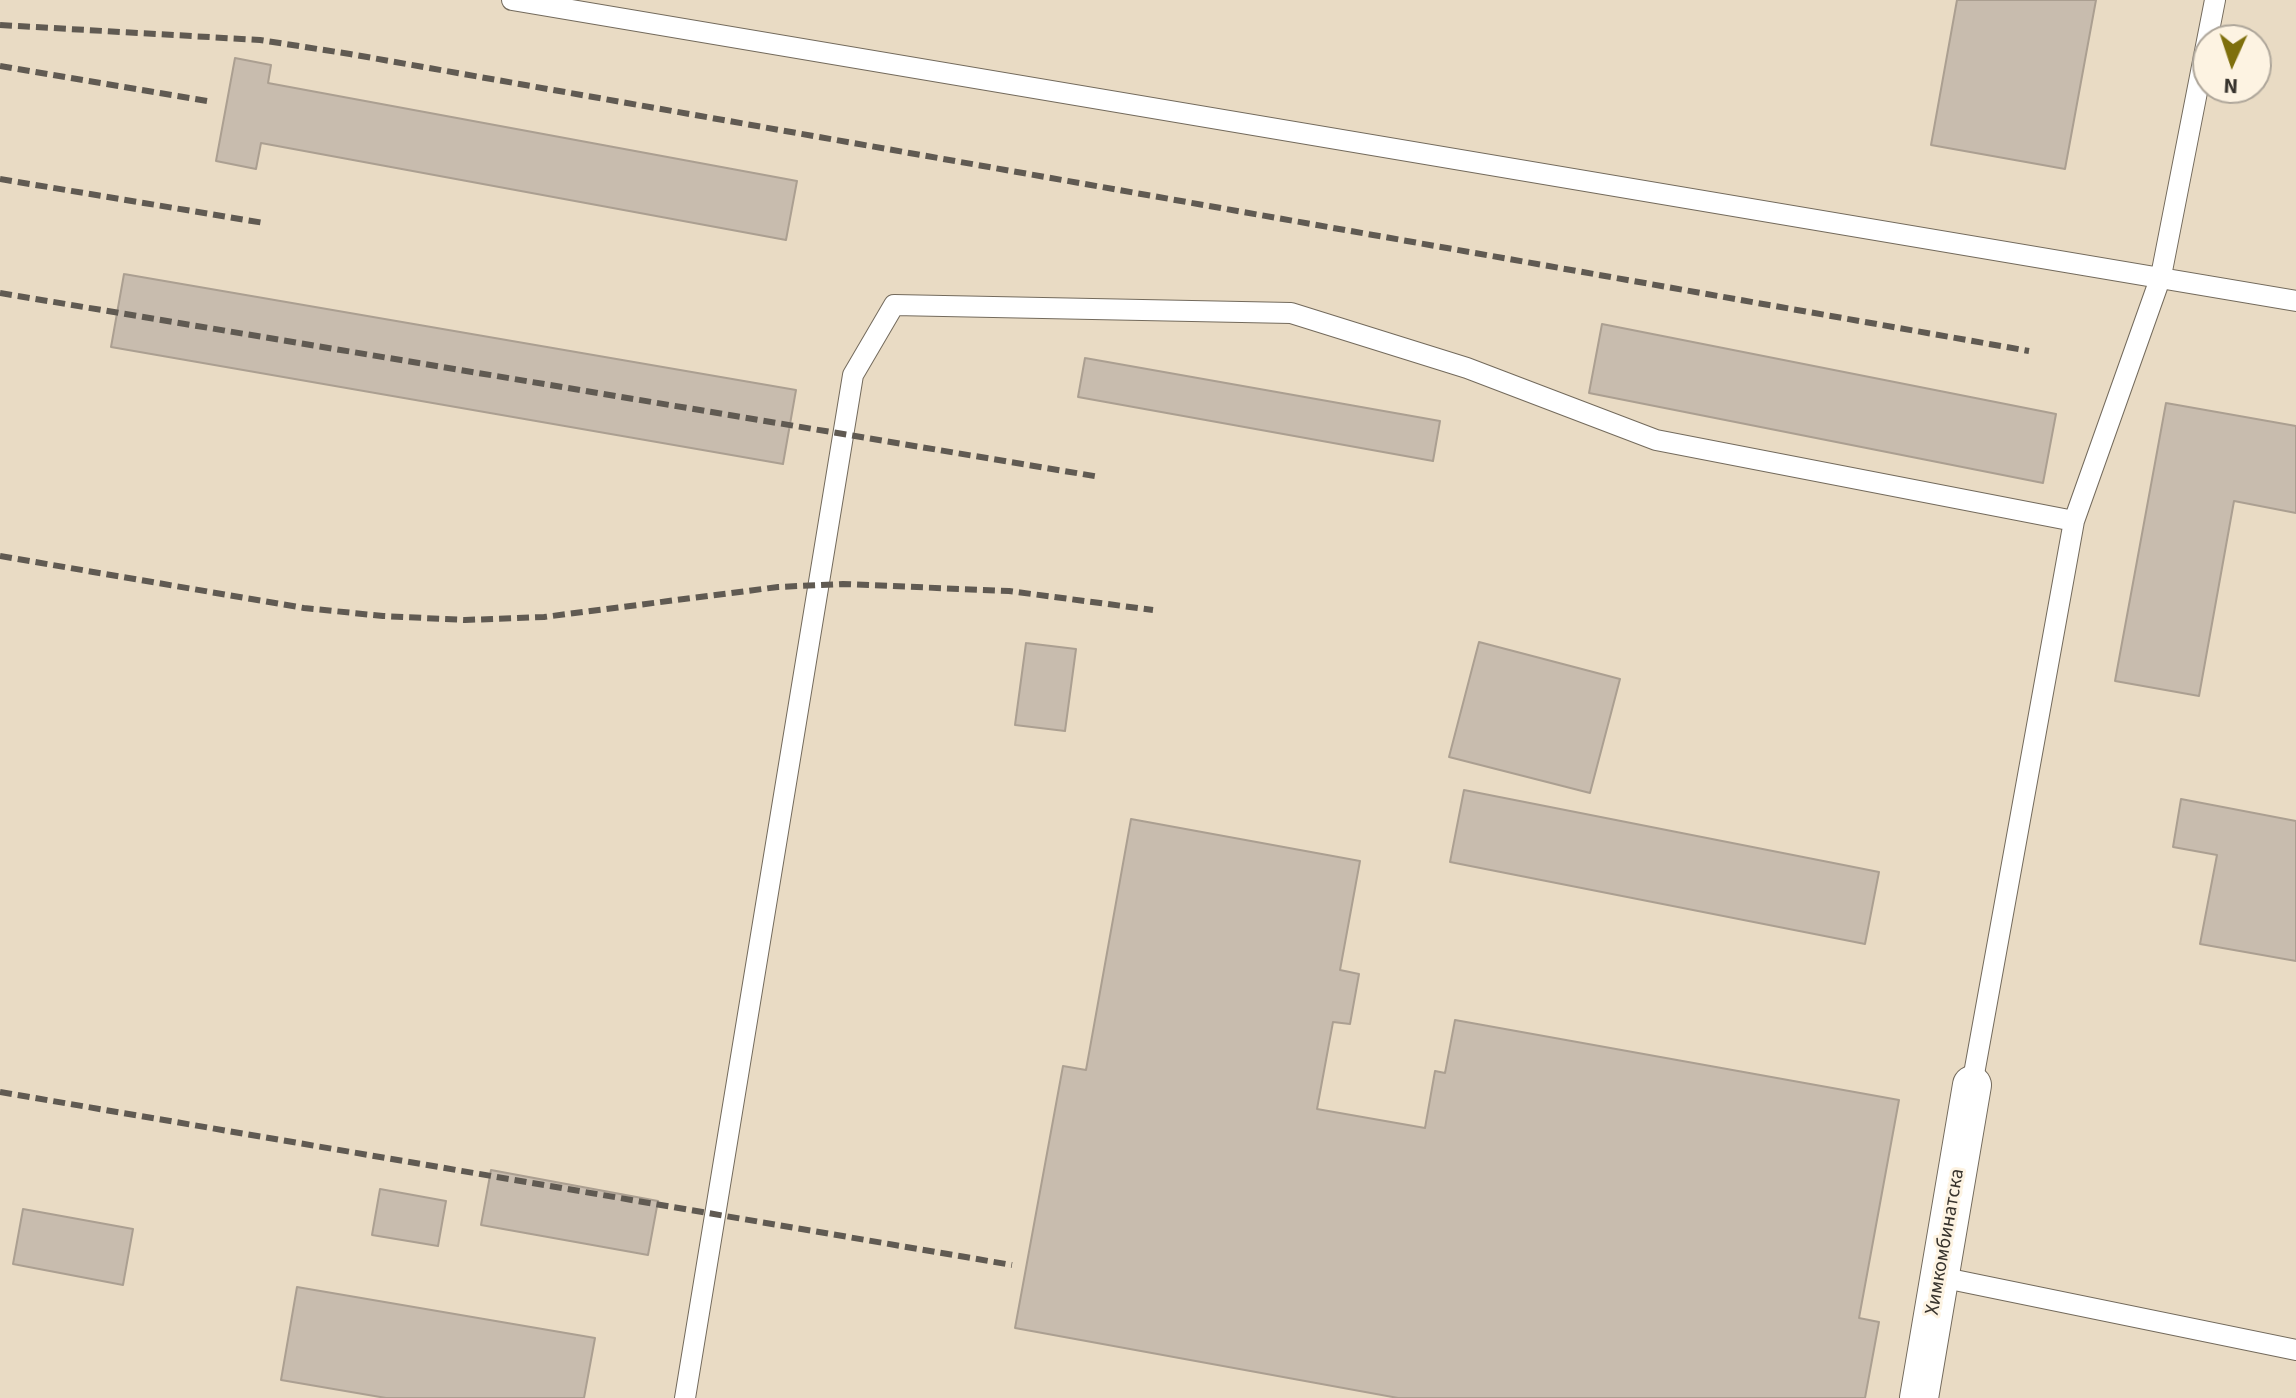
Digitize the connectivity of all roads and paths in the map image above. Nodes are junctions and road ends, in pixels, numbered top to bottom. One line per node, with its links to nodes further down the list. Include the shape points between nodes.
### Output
1 (512, 0): 3 (lane)
2 (2215, 0): 4 (lane)
3 (552, 3): 4 (lane)
4 (2161, 276): 5 (lane); 6 (lane)
5 (2296, 301)
6 (2074, 521): 7 (lane); 10 (lane, via 1656,440 1467,368 1291,313 894,305 853,375)
7 (1972, 1085): 8 (street, Химкомбинатска)
8 (1940, 1277): 9 (lane); 11 (street, Химкомбинатска)
9 (2296, 1350)
10 (685, 1398)
11 (1919, 1398)

